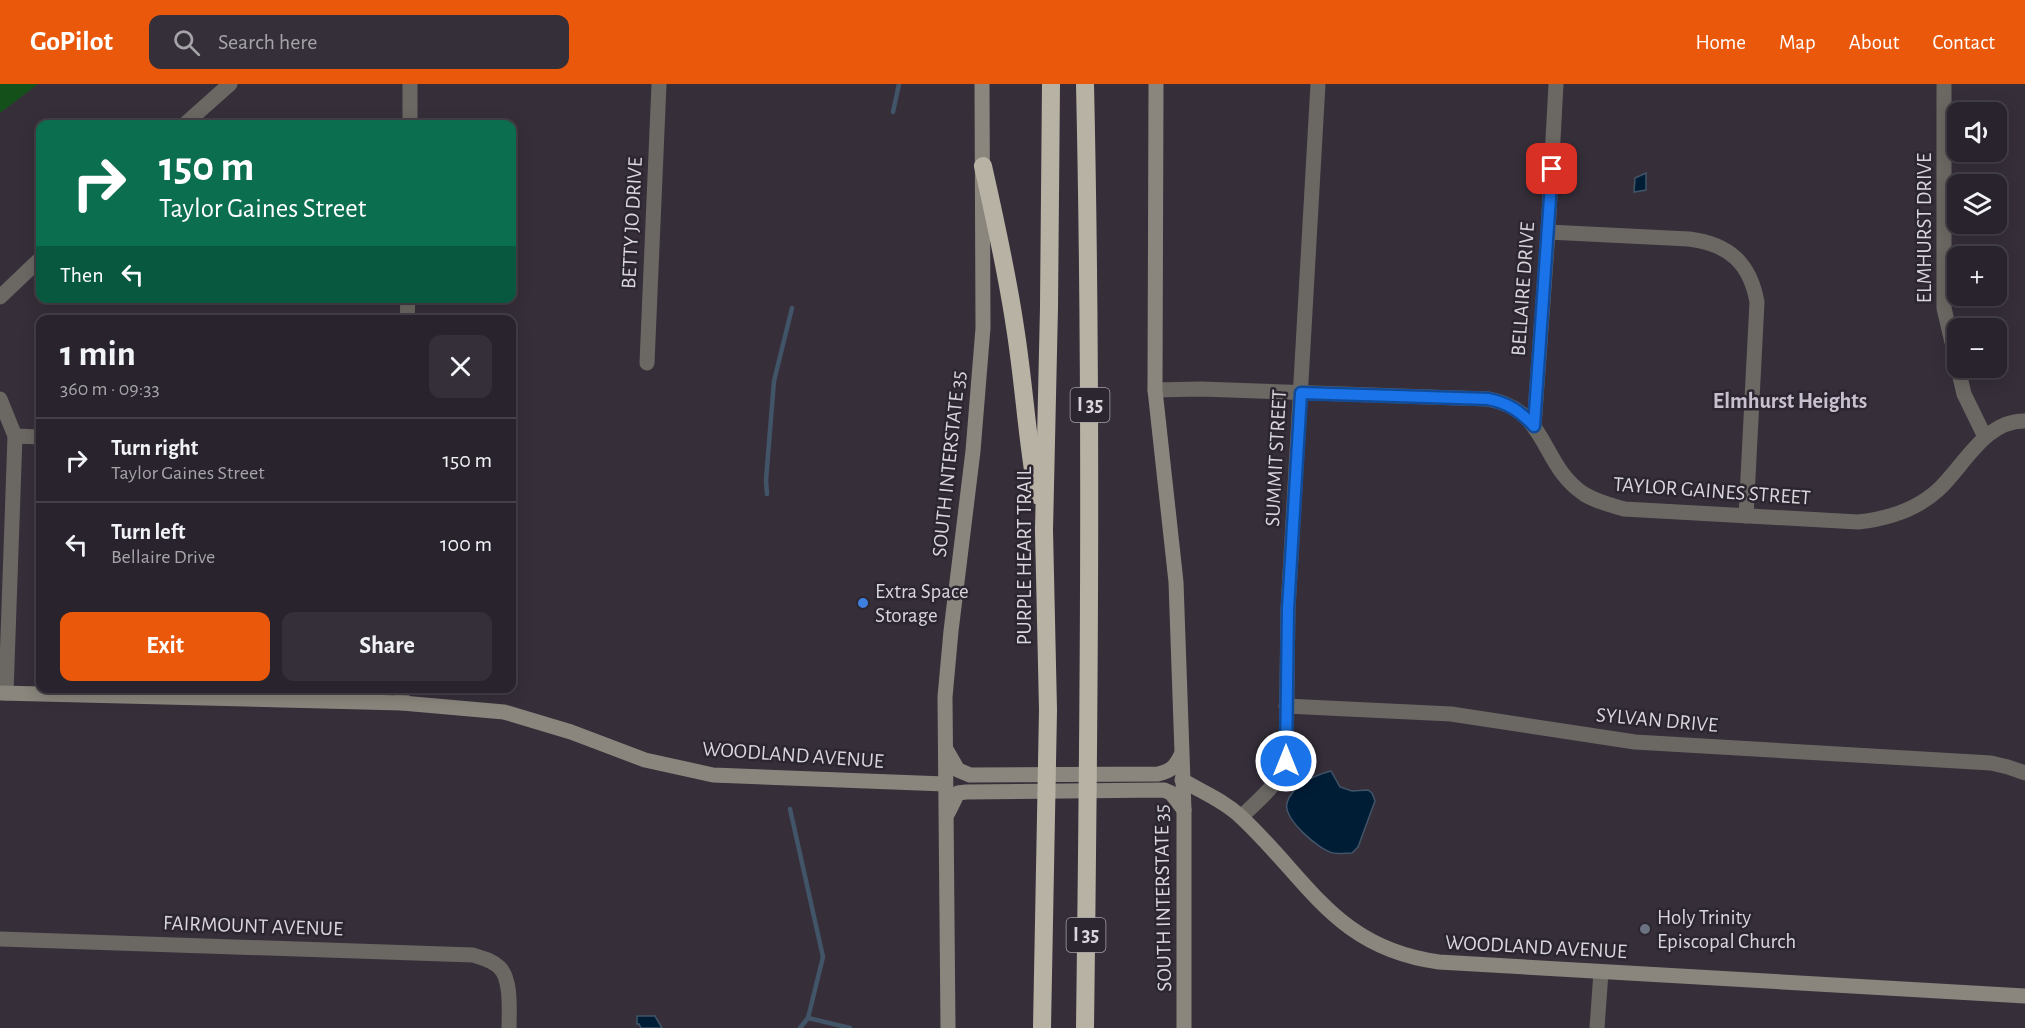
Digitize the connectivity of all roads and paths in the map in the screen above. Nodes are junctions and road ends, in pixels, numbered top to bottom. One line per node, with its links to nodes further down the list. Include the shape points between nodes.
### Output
1 (230, 84): 11 (street)
2 (410, 84): 12 (street)
3 (659, 84): 17 (street, BETTY JO DRIVE)
4 (982, 84): 13 (main road, SOUTH INTERSTATE 35)
5 (1051, 84): 27 (highway, PURPLE HEART TRAIL / I 35)
6 (1085, 84): 45 (highway, I 35, via 1090,291)
7 (1156, 84): 18 (main road, SOUTH INTERSTATE 35)
8 (1318, 84): 19 (street, SUMMIT STREET)
9 (1556, 84): 14 (street, BELLAIRE DRIVE)
10 (1944, 84): 25 (street, ELMHURST DRIVE, via 1944,308 1964,394)
11 (189, 120)
12 (410, 120)
13 (983, 166): 27 (highway, via 1015,326 1030,459); 31 (main road, SOUTH INTERSTATE 35, via 983,328 945,697)
14 (1548, 232): 22 (street, BELLAIRE DRIVE); 26 (street, via 1706,241 1721,247 1743,265 1757,302)
15 (36, 264): 16 (street)
16 (0, 297)
17 (647, 363)
18 (1155, 390): 19 (street, TAYLOR GAINES STREET); 32 (main road, SOUTH INTERSTATE 35, via 1176,582)
19 (1301, 393): 22 (street, TAYLOR GAINES STREET, via 1488,399 1512,406); 30 (street, SUMMIT STREET)
20 (0, 399): 23 (street)
21 (2025, 421): 25 (street, TAYLOR GAINES STREET, via 2006,424)
22 (1534, 426): 26 (street, TAYLOR GAINES STREET, via 1569,480 1583,494 1602,504)
23 (15, 436): 24 (street); 28 (street)
24 (36, 437)
25 (1985, 437): 26 (street, TAYLOR GAINES STREET, via 1938,490 1890,516 1858,522)
26 (1746, 516)
27 (1044, 530): 44 (highway, PURPLE HEART TRAIL / I 35, via 1048,710)
28 (3, 693): 29 (main road, WOODLAND AVENUE)
29 (402, 696): 35 (main road, WOODLAND AVENUE, via 504,712 645,760 713,775)
30 (1286, 706): 33 (street, SYLVAN DRIVE, via 1451,714 1635,742 1991,763); 38 (street, SUMMIT STREET, via 1286,761 1282,775)
31 (947, 751): 32 (main road, via 958,770 970,775 1158,774 1170,771); 35 (main road, SOUTH INTERSTATE 35)
32 (1181, 755): 34 (main road, SOUTH INTERSTATE 35)
33 (2025, 773)
34 (1182, 780): 36 (main road, SOUTH INTERSTATE 35); 38 (main road, WOODLAND AVENUE)
35 (945, 784): 37 (main road, SOUTH INTERSTATE 35)
36 (1184, 810): 37 (main road, via 1171,792 1164,790 966,792 958,793); 46 (main road, SOUTH INTERSTATE 35)
37 (946, 817): 43 (main road, SOUTH INTERSTATE 35)
38 (1241, 817): 40 (main road, WOODLAND AVENUE, via 1335,917 1383,948 1440,962)
39 (0, 939): 42 (street, FAIRMOUNT AVENUE, via 473,955 501,968 509,995)
40 (1601, 972): 41 (main road, WOODLAND AVENUE); 47 (street)
41 (2025, 996)
42 (509, 1028)
43 (948, 1028)
44 (1042, 1028)
45 (1084, 1028)
46 (1184, 1028)
47 (1597, 1028)

